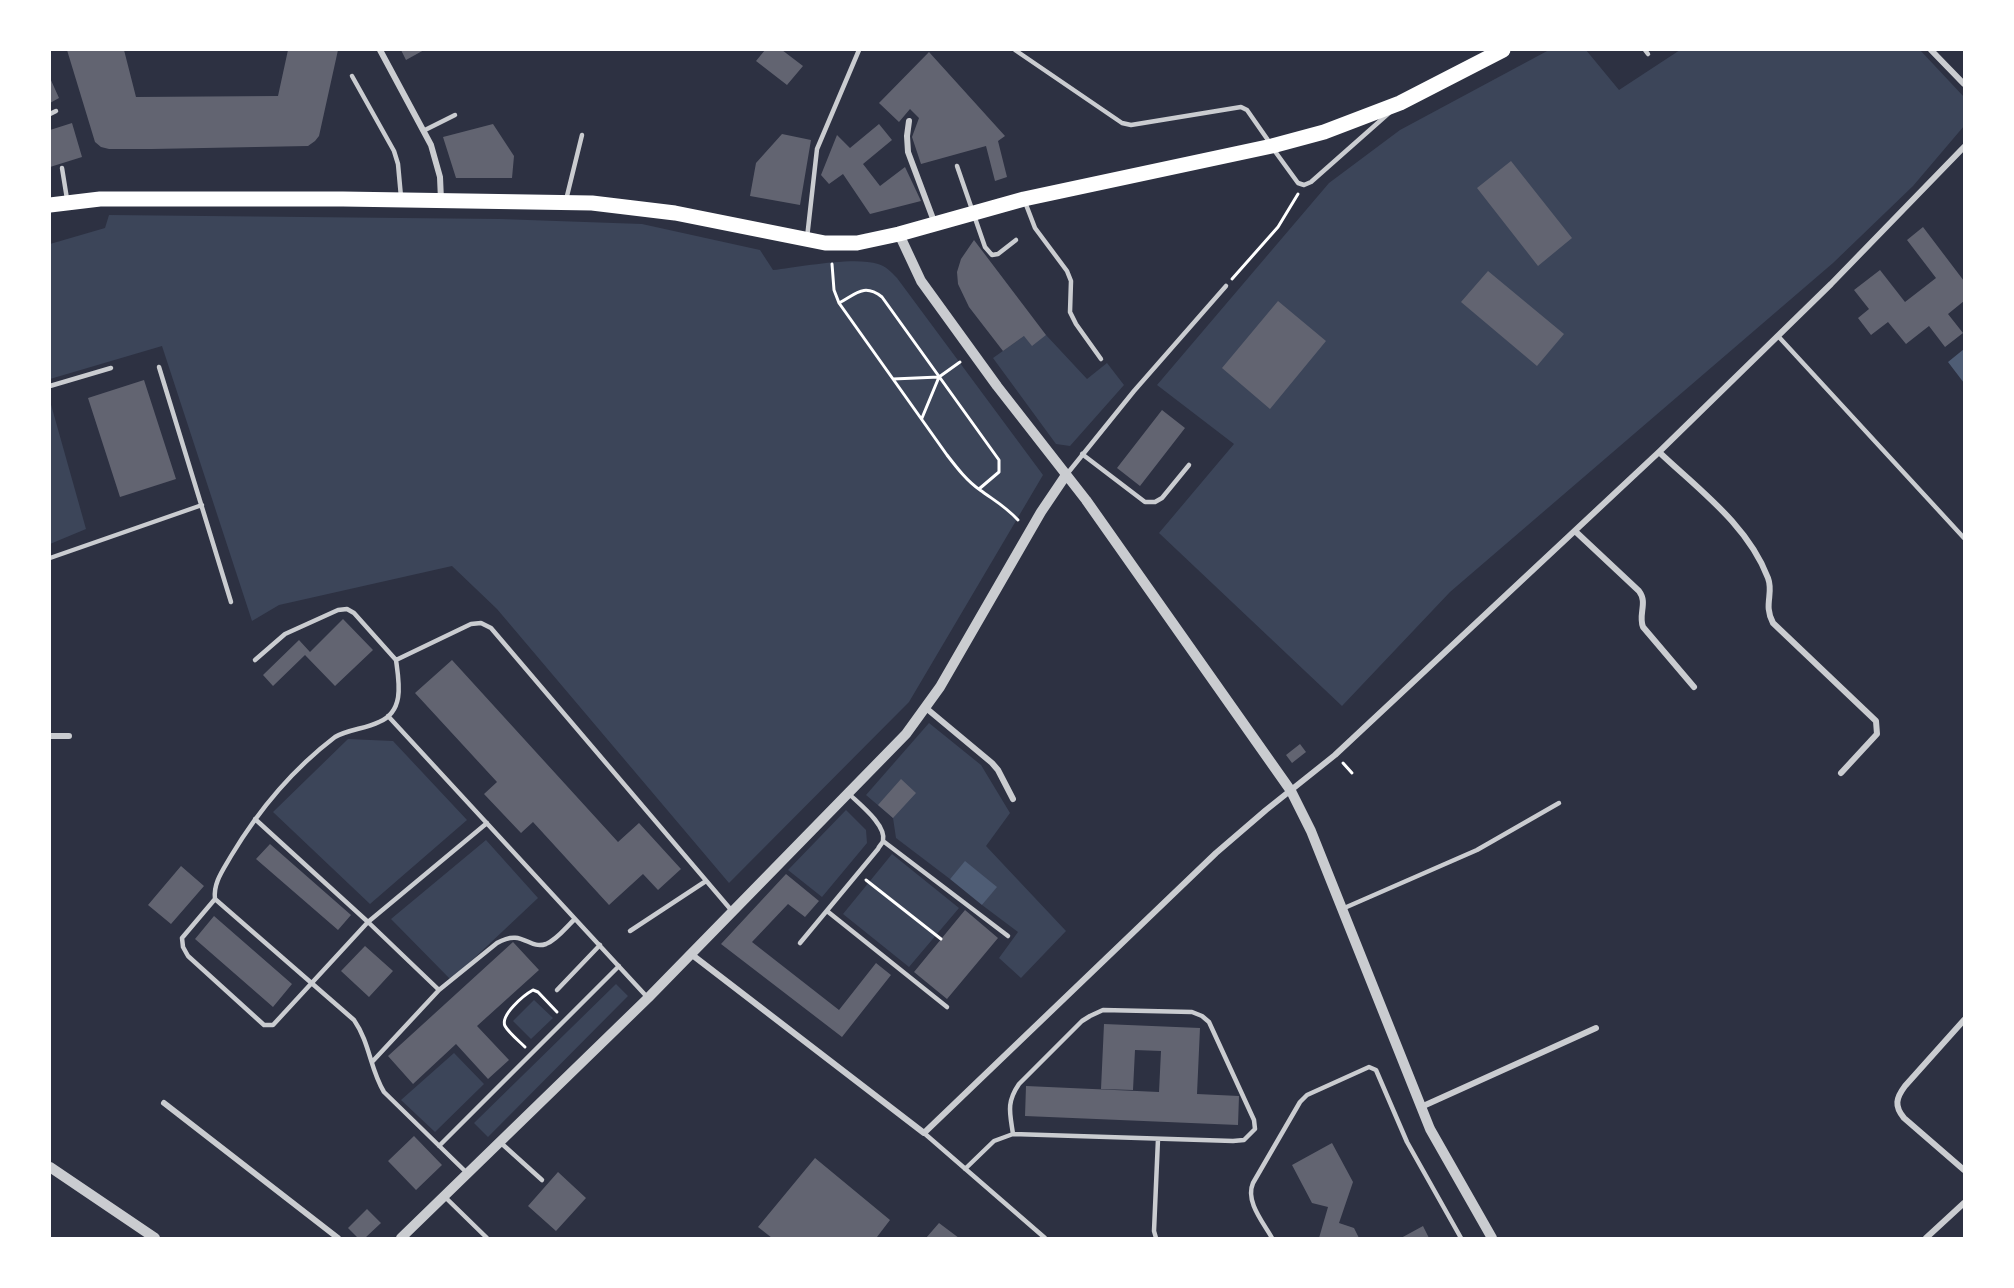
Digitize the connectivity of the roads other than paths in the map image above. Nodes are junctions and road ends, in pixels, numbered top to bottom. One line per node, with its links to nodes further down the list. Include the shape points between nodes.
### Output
1 (381, 50): 13 (street)
2 (859, 50): 28 (lane, via 817,149)
3 (1015, 50): 15 (lane, via 1122,123 1131,125 1241,107)
4 (1503, 50): 8 (main road)
5 (1931, 50): 7 (street)
6 (352, 76): 19 (lane, via 394,151)
7 (1965, 84)
8 (1400, 103): 15 (main road, via 1341,127); 15 (lane, via 1324,172 1304,185 1298,183)
9 (56, 111): 10 (lane)
10 (50, 114)
11 (455, 115): 13 (lane)
12 (909, 121): 26 (street, via 908,152)
13 (423, 131): 20 (street, via 437,164)
14 (582, 135): 22 (lane)
15 (1272, 146): 21 (main road)
16 (1965, 147): 31 (street)
17 (957, 166): 25 (lane)
18 (62, 168): 23 (lane)
19 (401, 200): 20 (main road); 23 (main road)
20 (441, 200): 22 (main road)
21 (1024, 200): 25 (main road); 32 (lane, via 1035,228 1067,271 1071,281 1070,312)
22 (565, 201): 28 (main road, via 675,213)
23 (67, 202): 24 (main road)
24 (50, 205)
25 (973, 213): 26 (main road); 29 (lane, via 981,238 992,255 998,255)
26 (935, 224): 27 (main road)
27 (899, 234): 28 (main road, via 843,244); 39 (street, via 921,281)
28 (806, 240)
29 (1016, 240)
30 (1226, 286): 37 (lane)
31 (1778, 336): 36 (street); 42 (lane)
32 (1101, 359)
33 (159, 367): 40 (lane)
34 (111, 368): 35 (lane)
35 (50, 386)
36 (1659, 452): 41 (street); 52 (street, via 1743,534 1768,579 1768,606 1773,622 1876,721 1877,734)
37 (1082, 454): 38 (lane, via 1145,502 1162,498); 39 (lane)
38 (1189, 465)
39 (1066, 475): 48 (street); 53 (street)
40 (202, 505): 43 (lane); 44 (lane)
41 (1575, 531): 47 (street, via 1639,591 1644,603 1640,621 1643,627); 53 (street, via 1335,755)
42 (1965, 538)
43 (50, 558)
44 (231, 602)
45 (255, 660): 46 (lane, via 285,634 347,609)
46 (396, 660): 49 (lane, via 398,698); 60 (lane, via 471,624 491,628)
47 (1694, 687)
48 (926, 708): 54 (street); 55 (street, via 992,763)
49 (388, 716): 57 (lane, via 344,732 325,745 286,781); 58 (lane)
50 (50, 736): 51 (street)
51 (69, 736)
52 (1841, 773)
53 (1291, 791): 62 (street); 83 (street, via 1216,853)
54 (848, 793): 59 (lane, via 880,824); 63 (street)
55 (1013, 799)
56 (1559, 803): 62 (lane, via 1477,850)
57 (255, 819): 61 (lane, via 218,879); 66 (lane)
58 (487, 823): 65 (lane); 66 (lane)
59 (883, 841): 64 (lane); 68 (lane)
60 (706, 881): 63 (lane); 67 (lane)
61 (215, 899): 73 (lane); 73 (lane, via 182,938 183,947 264,1025 273,1025)
62 (1342, 909): 82 (street)
63 (732, 911): 71 (street)
64 (826, 911): 69 (lane); 77 (lane)
65 (575, 918): 70 (lane); 74 (lane, via 544,945 514,936 504,938)
66 (368, 922): 73 (lane); 74 (lane)
67 (630, 931)
68 (1008, 936)
69 (800, 943)
70 (600, 945): 72 (lane); 75 (lane)
71 (691, 954): 76 (street); 83 (street)
72 (619, 966): 76 (lane); 87 (lane)
73 (310, 983): 80 (lane, via 354,1020 363,1033)
74 (439, 990): 80 (lane)
75 (557, 990)
76 (648, 998): 86 (street)
77 (947, 1007)
78 (1965, 1020): 90 (street, via 1905,1086 1896,1104 1904,1118)
79 (1596, 1028): 82 (street)
80 (372, 1062): 87 (lane, via 384,1092)
81 (164, 1103): 96 (street)
82 (1421, 1107): 103 (street)
83 (924, 1133): 89 (lane)
84 (1013, 1134): 85 (lane); 85 (lane, via 1009,1104 1012,1093 1090,1016 1103,1010 1192,1012 1209,1022 1255,1129 1244,1140); 89 (lane, via 994,1141)
85 (1158, 1139): 100 (lane)
86 (501, 1143): 91 (street); 92 (lane)
87 (439, 1146): 91 (lane)
88 (50, 1167): 95 (street)
89 (965, 1169): 99 (lane)
90 (1965, 1170)
91 (468, 1175): 93 (street)
92 (542, 1180)
93 (445, 1197): 97 (street); 98 (lane)
94 (1965, 1203): 104 (street)
95 (155, 1239)
96 (338, 1239)
97 (401, 1239)
98 (487, 1239)
99 (1045, 1239)
100 (1156, 1239)
101 (1272, 1239): 102 (lane, via 1251,1198 1253,1183 1306,1095 1369,1067 1376,1071 1407,1142)
102 (1461, 1239)
103 (1492, 1239)
104 (1926, 1239)

